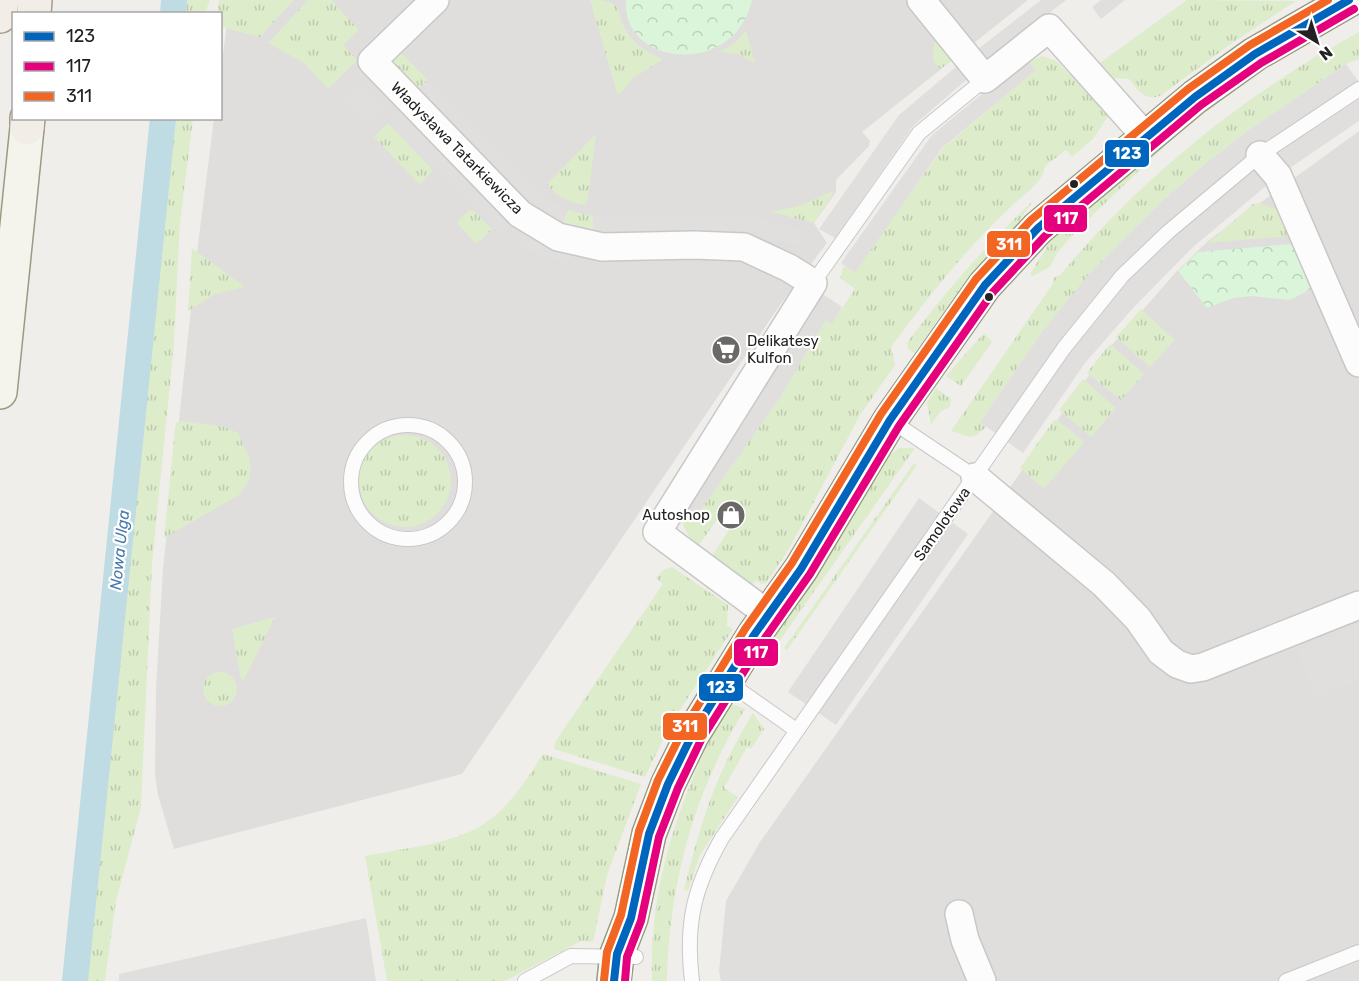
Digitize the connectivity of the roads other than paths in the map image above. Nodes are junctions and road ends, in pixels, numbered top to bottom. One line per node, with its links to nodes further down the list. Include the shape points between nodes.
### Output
1 (2, 0): 5 (main road)
2 (435, 0): 11 (street, Władysława Tatarkiewicza, via 372,62 520,214 558,237 602,247 744,247)
3 (921, 0): 6 (street)
4 (1348, 0): 9 (street, via 1255,54)
5 (0, 16)
6 (985, 79): 9 (street, via 1049,28); 11 (lane, via 919,133)
7 (1359, 89): 10 (lane)
8 (27, 122): 13 (street)
9 (1146, 137): 14 (street, via 1038,228 985,285)
10 (1260, 155): 12 (street, via 1278,176); 15 (lane, via 1122,276 1064,348)
11 (813, 284): 18 (street, via 657,532)
12 (1359, 363)
13 (0, 392)
14 (890, 420): 15 (lane); 18 (street)
15 (975, 477): 17 (street, Samolotowa, via 1104,584 1138,619 1161,652 1191,669); 20 (lane, Samolotowa)
16 (382, 533): 16 (lane, via 404,540 425,537 446,526 461,505 466,485 463,463 450,442 432,429 411,424 389,428 375,435 356,458 350,483 356,505 367,522)
17 (1359, 605)
18 (769, 615): 19 (street)
19 (725, 680): 20 (lane); 23 (street, via 692,735 649,834)
20 (796, 730): 25 (lane, Samolotowa, via 706,866 695,896 688,952)
21 (959, 914): 26 (street)
22 (1359, 952): 27 (lane)
23 (626, 968): 24 (lane, via 571,956)
24 (525, 981)
25 (692, 981)
26 (982, 981)
27 (1286, 981)

